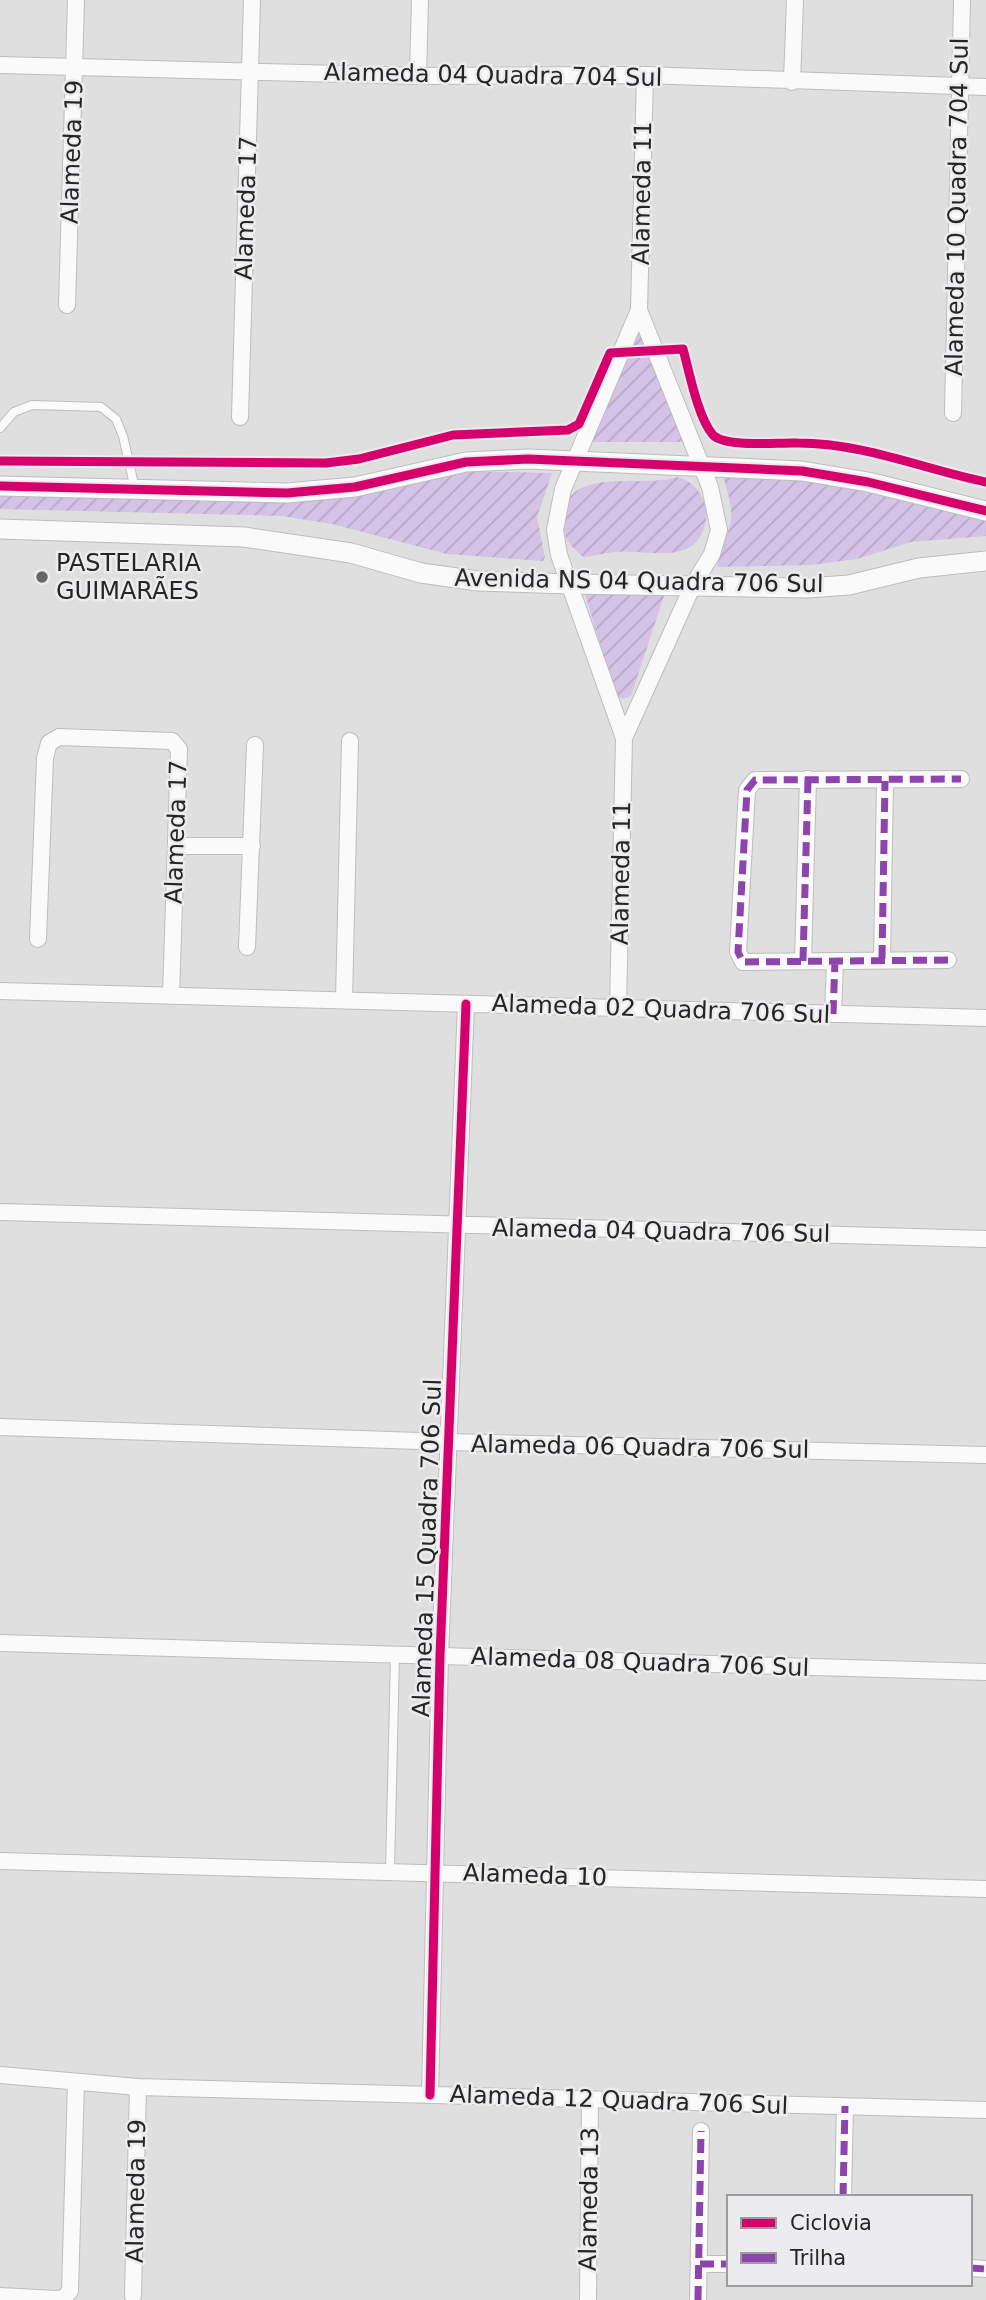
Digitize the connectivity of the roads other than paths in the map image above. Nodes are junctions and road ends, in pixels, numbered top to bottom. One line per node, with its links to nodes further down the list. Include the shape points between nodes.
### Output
1 (76, 0): 7 (street, Alameda 19)
2 (252, 0): 8 (street, Alameda 17)
3 (420, 0): 10 (street)
4 (795, 0): 11 (street)
5 (962, 0): 12 (street, Alameda 10 Quadra 704 Sul)
6 (0, 65): 7 (street, Alameda 04 Quadra 704 Sul)
7 (75, 66): 8 (street, Alameda 04 Quadra 704 Sul); 14 (street, Alameda 19)
8 (250, 71): 10 (street, Alameda 04 Quadra 704 Sul); 17 (street, Alameda 17)
9 (645, 75): 10 (street, Alameda 04 Quadra 704 Sul); 11 (street, Alameda 04 Quadra 704 Sul); 15 (street, Alameda 11)
10 (418, 76)
11 (792, 82): 12 (street, Alameda 04 Quadra 704 Sul)
12 (959, 86): 13 (street, Alameda 04 Quadra 704 Sul); 16 (street, Alameda 10 Quadra 704 Sul)
13 (986, 87)
14 (67, 305)
15 (639, 310): 19 (street, Alameda 11); 20 (street, Alameda 11)
16 (953, 413)
17 (240, 417)
18 (0, 428): 22 (lane, via 14,412 32,405 101,407 116,419)
19 (573, 461): 20 (street); 22 (street, via 466,461 355,487 287,493); 26 (street, Alameda 11, via 557,508 555,530)
20 (702, 465): 23 (street, via 802,471); 27 (street, Alameda 11, via 719,530 712,554)
21 (0, 486): 22 (street)
22 (135, 489)
23 (986, 511)
24 (0, 529): 26 (street, Avenida NS 04 Quadra 706 Sul, via 244,537 351,553 421,573 478,581)
25 (986, 561): 27 (street, Avenida NS 04 Quadra 706 Sul, via 919,568 849,585)
26 (569, 584): 27 (street, Avenida NS 04 Quadra 706 Sul); 28 (street, Alameda 11)
27 (693, 585): 28 (street, Alameda 11)
28 (624, 738): 46 (street, Alameda 11)
29 (350, 741): 44 (street)
30 (256, 745): 35 (street)
31 (808, 779): 33 (street); 40 (street); 40 (street, via 755,780 747,790 738,952 748,964)
32 (961, 779): 33 (street)
33 (885, 781): 38 (street)
34 (176, 846): 35 (street); 36 (street, Alameda 17, via 179,749 172,741 59,737 49,743); 43 (street, Alameda 17)
35 (252, 846): 37 (street)
36 (37, 939)
37 (247, 947)
38 (882, 959): 39 (street); 41 (street)
39 (948, 960)
40 (803, 961): 41 (street)
41 (835, 961): 47 (street)
42 (0, 991): 43 (street, Alameda 02 Quadra 706 Sul)
43 (171, 996): 44 (street, Alameda 02 Quadra 706 Sul)
44 (344, 1000): 45 (street, Alameda 02 Quadra 706 Sul)
45 (466, 1004): 46 (street, Alameda 02 Quadra 706 Sul); 50 (street, Alameda 15 Quadra 706 Sul)
46 (618, 1008): 47 (street, Alameda 02 Quadra 706 Sul)
47 (833, 1014): 48 (street, Alameda 02 Quadra 706 Sul)
48 (986, 1018)
49 (0, 1212): 50 (street, Alameda 04 Quadra 706 Sul)
50 (459, 1226): 51 (street, Alameda 04 Quadra 706 Sul); 53 (street, Alameda 15 Quadra 706 Sul)
51 (986, 1239)
52 (0, 1427): 53 (street, Alameda 06 Quadra 706 Sul)
53 (450, 1442): 54 (street, Alameda 06 Quadra 706 Sul); 57 (street, Alameda 15 Quadra 706 Sul)
54 (986, 1455)
55 (0, 1643): 56 (street, Alameda 08 Quadra 706 Sul)
56 (395, 1654): 57 (street, Alameda 08 Quadra 706 Sul); 60 (lane)
57 (440, 1656): 58 (street, Alameda 08 Quadra 706 Sul); 61 (street, Alameda 15 Quadra 706 Sul)
58 (986, 1672)
59 (0, 1861): 60 (street, Alameda 10)
60 (390, 1871): 61 (street, Alameda 10)
61 (437, 1872): 62 (street, Alameda 10); 66 (street, Alameda 15 Quadra 706 Sul)
62 (986, 1889)
63 (0, 2076): 64 (street, Alameda 12 Quadra 706 Sul)
64 (76, 2081): 65 (street, Alameda 12 Quadra 706 Sul); 75 (street, via 70,2291 57,2299)
65 (138, 2087): 66 (street, Alameda 12 Quadra 706 Sul); 74 (street, Alameda 19)
66 (430, 2095): 67 (street, Alameda 12 Quadra 706 Sul)
67 (590, 2099): 68 (street, Alameda 12 Quadra 706 Sul); 76 (street, Alameda 13)
68 (845, 2106): 69 (street, Alameda 12 Quadra 706 Sul); 71 (street)
69 (986, 2110)
70 (701, 2131): 72 (street)
71 (843, 2195)
72 (700, 2264): 73 (street); 77 (street)
73 (727, 2264)
74 (133, 2296)
75 (0, 2297)
76 (588, 2300)
77 (698, 2300)

